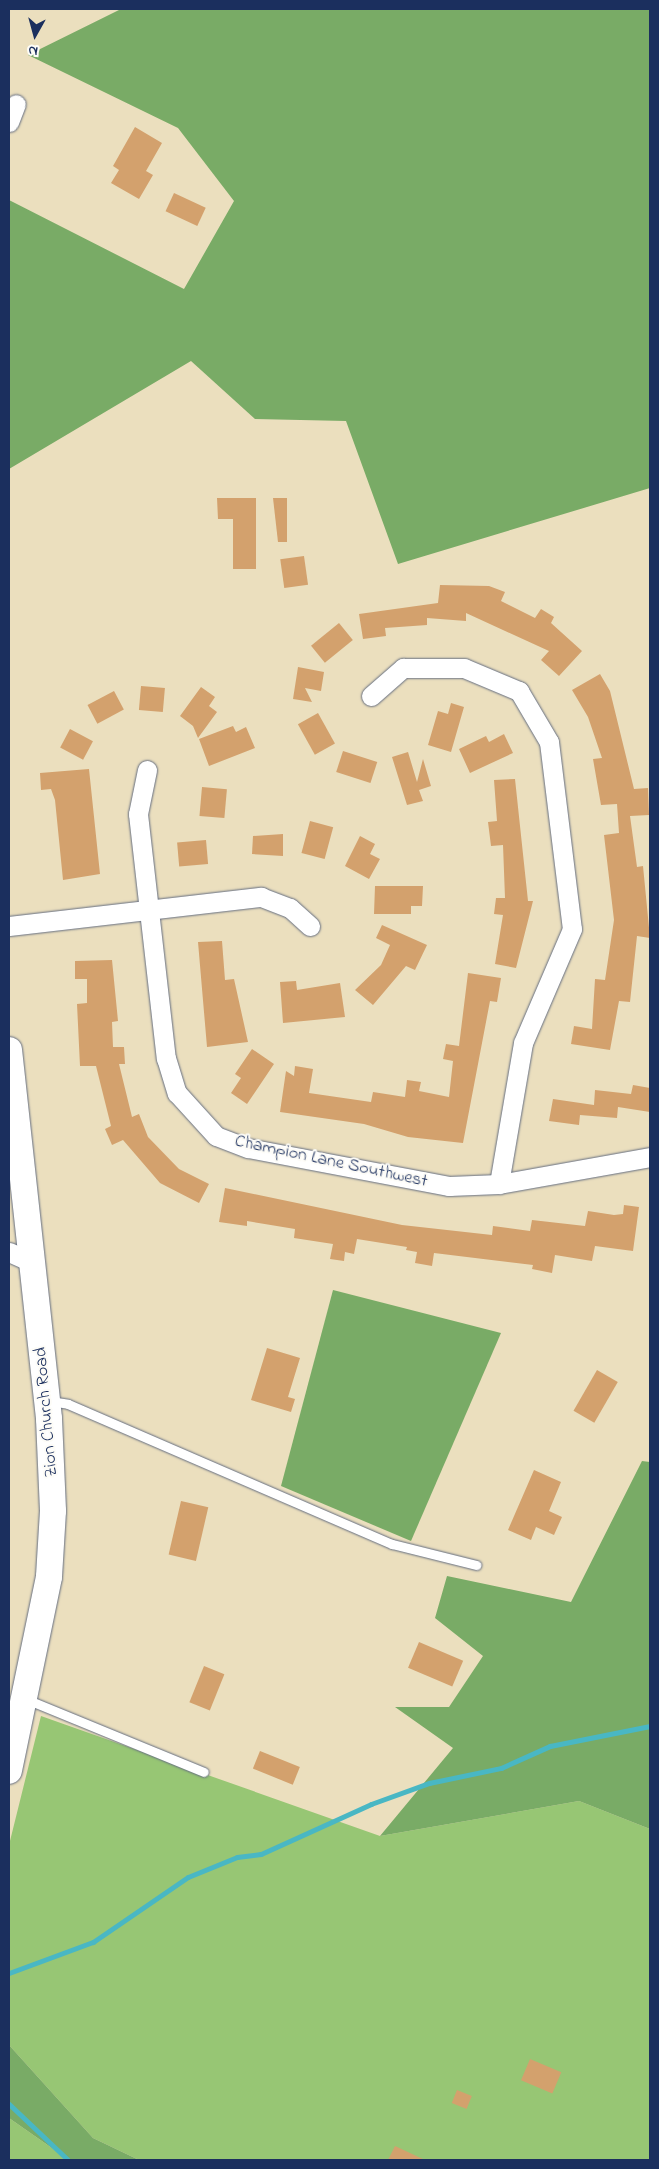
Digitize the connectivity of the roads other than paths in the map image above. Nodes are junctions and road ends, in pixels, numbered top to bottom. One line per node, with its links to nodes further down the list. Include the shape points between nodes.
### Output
1 (16, 104): 2 (street)
2 (9, 122)
3 (371, 696): 10 (street, via 403,668 464,668 519,691 549,742 572,929 523,1044)
4 (147, 770): 5 (street, Champion Lane Southwest, via 138,814)
5 (149, 910): 6 (street); 7 (street, via 261,897 290,908); 10 (street, Champion Lane Southwest, via 166,1058 177,1093 216,1136 248,1148 449,1186)
6 (9, 926)
7 (310, 926)
8 (9, 1050): 12 (street, Zion Church Road)
9 (650, 1157): 10 (street, Champion Lane Southwest)
10 (499, 1184)
11 (9, 1252): 12 (street)
12 (34, 1263): 13 (street, Zion Church Road)
13 (48, 1401): 14 (lane, via 68,1404 392,1544); 15 (street, Zion Church Road, via 53,1474 48,1577)
14 (476, 1565)
15 (26, 1699): 16 (street, Zion Church Road); 17 (lane)
16 (9, 1771)
17 (204, 1772)

